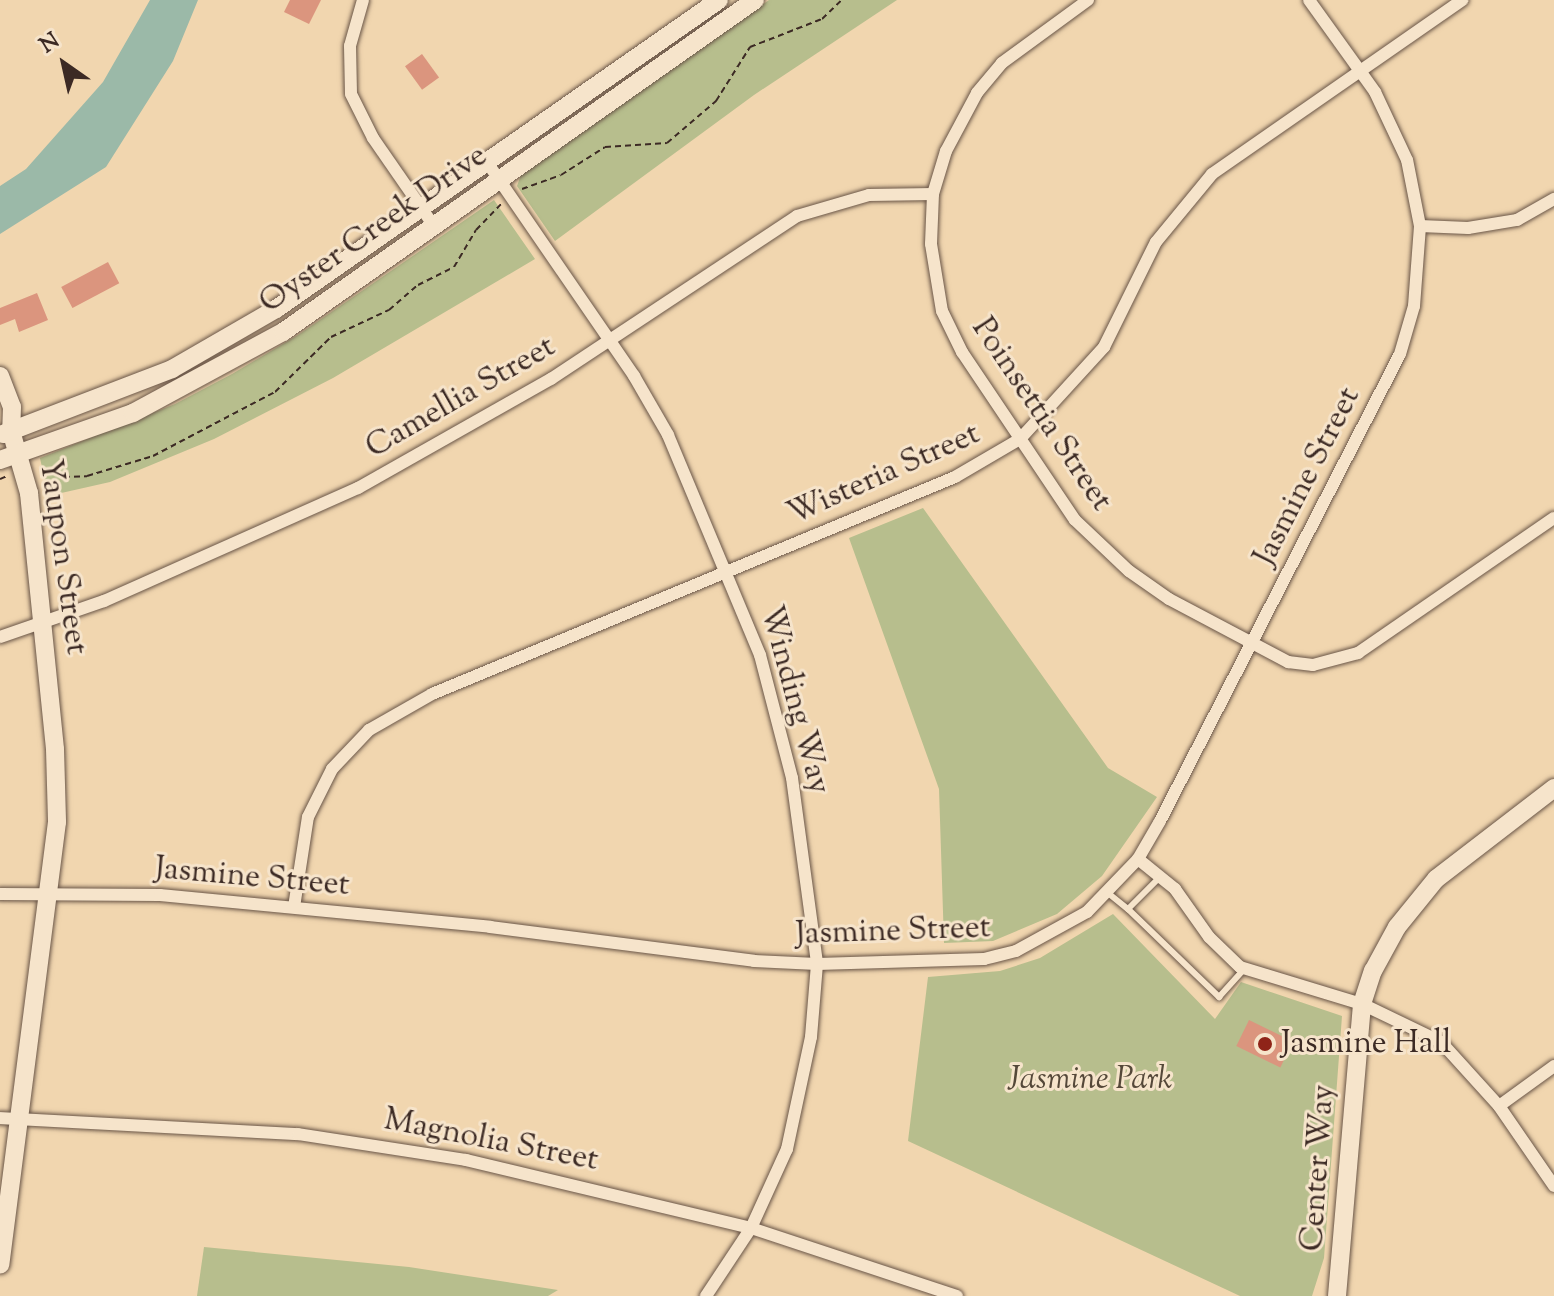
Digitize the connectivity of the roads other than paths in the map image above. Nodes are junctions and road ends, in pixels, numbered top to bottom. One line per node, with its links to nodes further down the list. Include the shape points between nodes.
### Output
1 (363, 0): 12 (street, via 350,46 351,94 373,138)
2 (719, 0): 8 (main road, Oyster Creek Drive)
3 (755, 0): 9 (main road, Oyster Creek Drive)
4 (1088, 0): 10 (street, Poinsettia Street, via 1002,63 977,93 946,151)
5 (1309, 0): 7 (street, Jasmine Street)
6 (1462, 0): 7 (street, Wisteria Street)
7 (1361, 71): 14 (street, Jasmine Street, via 1399,136); 18 (street, Wisteria Street, via 1232,159 1190,197 1156,242 1104,347)
8 (487, 162): 9 (street, Winding Way); 12 (main road, Oyster Creek Drive)
9 (500, 180): 13 (main road, Oyster Creek Drive); 15 (street, Winding Way)
10 (933, 194): 15 (street, Camellia Street, via 869,195 797,216); 18 (street, Poinsettia Street, via 932,262 942,311 962,352)
11 (1554, 199): 14 (street, via 1517,220 1468,228)
12 (422, 208): 13 (street); 17 (main road, Oyster Creek Drive, via 276,309 172,369)
13 (434, 226): 20 (main road, Oyster Creek Drive, via 283,332 196,382)
14 (1420, 226): 25 (street, Jasmine Street, via 1419,282 1400,354)
15 (610, 340): 22 (street, Winding Way, via 668,435); 23 (street, Camellia Street, via 358,488 157,579)
16 (0, 376): 17 (main road, Yaupon Street)
17 (6, 423): 20 (main road, Yaupon Street)
18 (1020, 439): 22 (street, Wisteria Street, via 955,477); 25 (street, Poinsettia Street, via 1075,520 1110,555 1169,599)
19 (0, 460): 20 (main road, Oyster Creek Drive)
20 (21, 463): 23 (main road, Yaupon Street)
21 (1554, 518): 25 (street, Poinsettia Street, via 1358,653 1313,665 1288,662)
22 (729, 570): 32 (street, Wisteria Street, via 432,694 369,730 332,769 308,817); 34 (street, Winding Way, via 760,655 792,778)
23 (44, 622): 24 (street, Camellia Street); 29 (main road, Yaupon Street, via 55,749)
24 (0, 637)
25 (1252, 645): 27 (street, Jasmine Street)
26 (1554, 788): 36 (main road, Center Way, via 1473,846 1427,888 1384,948)
27 (1138, 859): 28 (street); 30 (street, Jasmine Street)
28 (1160, 877): 33 (lane); 35 (street, via 1221,950)
29 (52, 892): 31 (street, Jasmine Street); 32 (street, Jasmine Street); 39 (main road, Yaupon Street)
30 (1108, 893): 33 (lane); 34 (street, Jasmine Street, via 1051,935 984,959)
31 (0, 894)
32 (294, 907): 34 (street, Jasmine Street, via 637,949)
33 (1128, 909): 35 (lane, via 1219,997)
34 (817, 964): 42 (street, Winding Way, via 811,1037 790,1135)
35 (1245, 969): 36 (street)
36 (1362, 1004): 38 (street, via 1420,1027 1441,1042); 46 (main road, Center Way)
37 (1554, 1066): 38 (street)
38 (1499, 1106): 41 (street)
39 (20, 1116): 40 (street, Magnolia Street); 42 (street, Magnolia Street, via 352,1140 481,1163); 43 (main road, Yaupon Street)
40 (0, 1118)
41 (1554, 1186)
42 (751, 1228): 44 (street, Winding Way); 45 (street, Magnolia Street)
43 (0, 1264)
44 (706, 1296)
45 (957, 1296)
46 (1337, 1296)

